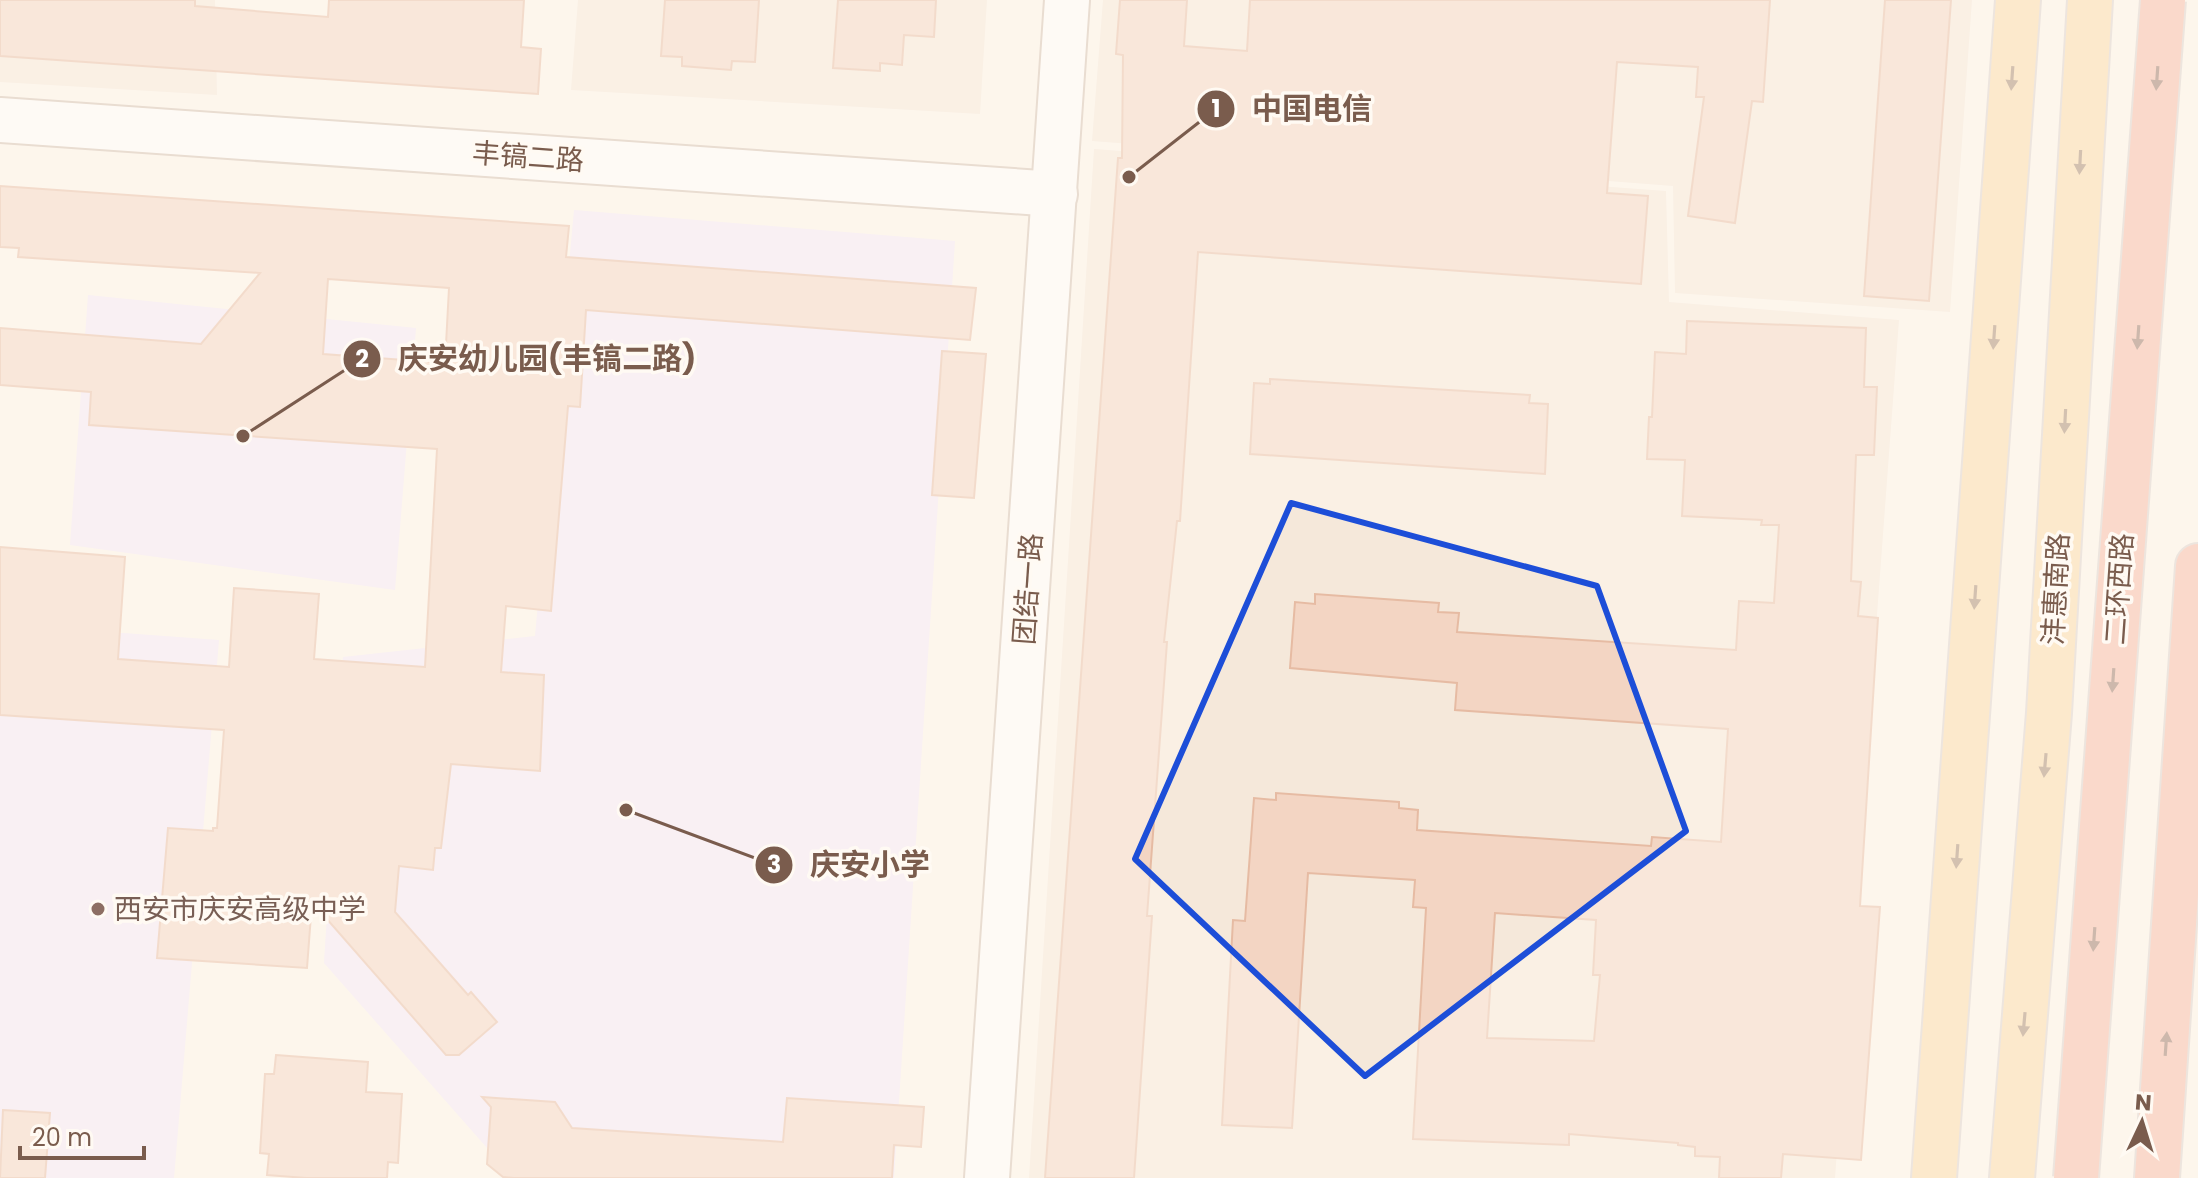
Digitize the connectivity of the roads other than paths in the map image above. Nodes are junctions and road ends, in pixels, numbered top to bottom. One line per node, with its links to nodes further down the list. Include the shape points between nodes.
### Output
1 (1067, 0): 6 (street, 团结一路)
2 (2018, 0): 9 (main road, one-way to 9)
3 (2090, 0): 10 (main road, 沣惠南路, one-way to 10, via 2049,713)
4 (2163, 0): 11 (highway, 二环西路, one-way to 11, bridge)
5 (0, 120): 6 (street, 丰镐二路)
6 (1055, 194): 8 (street, 团结一路)
7 (2198, 566): 12 (highway, one-way to 7)
8 (987, 1178)
9 (1934, 1178)
10 (2012, 1178)
11 (2076, 1178)
12 (2157, 1178)

